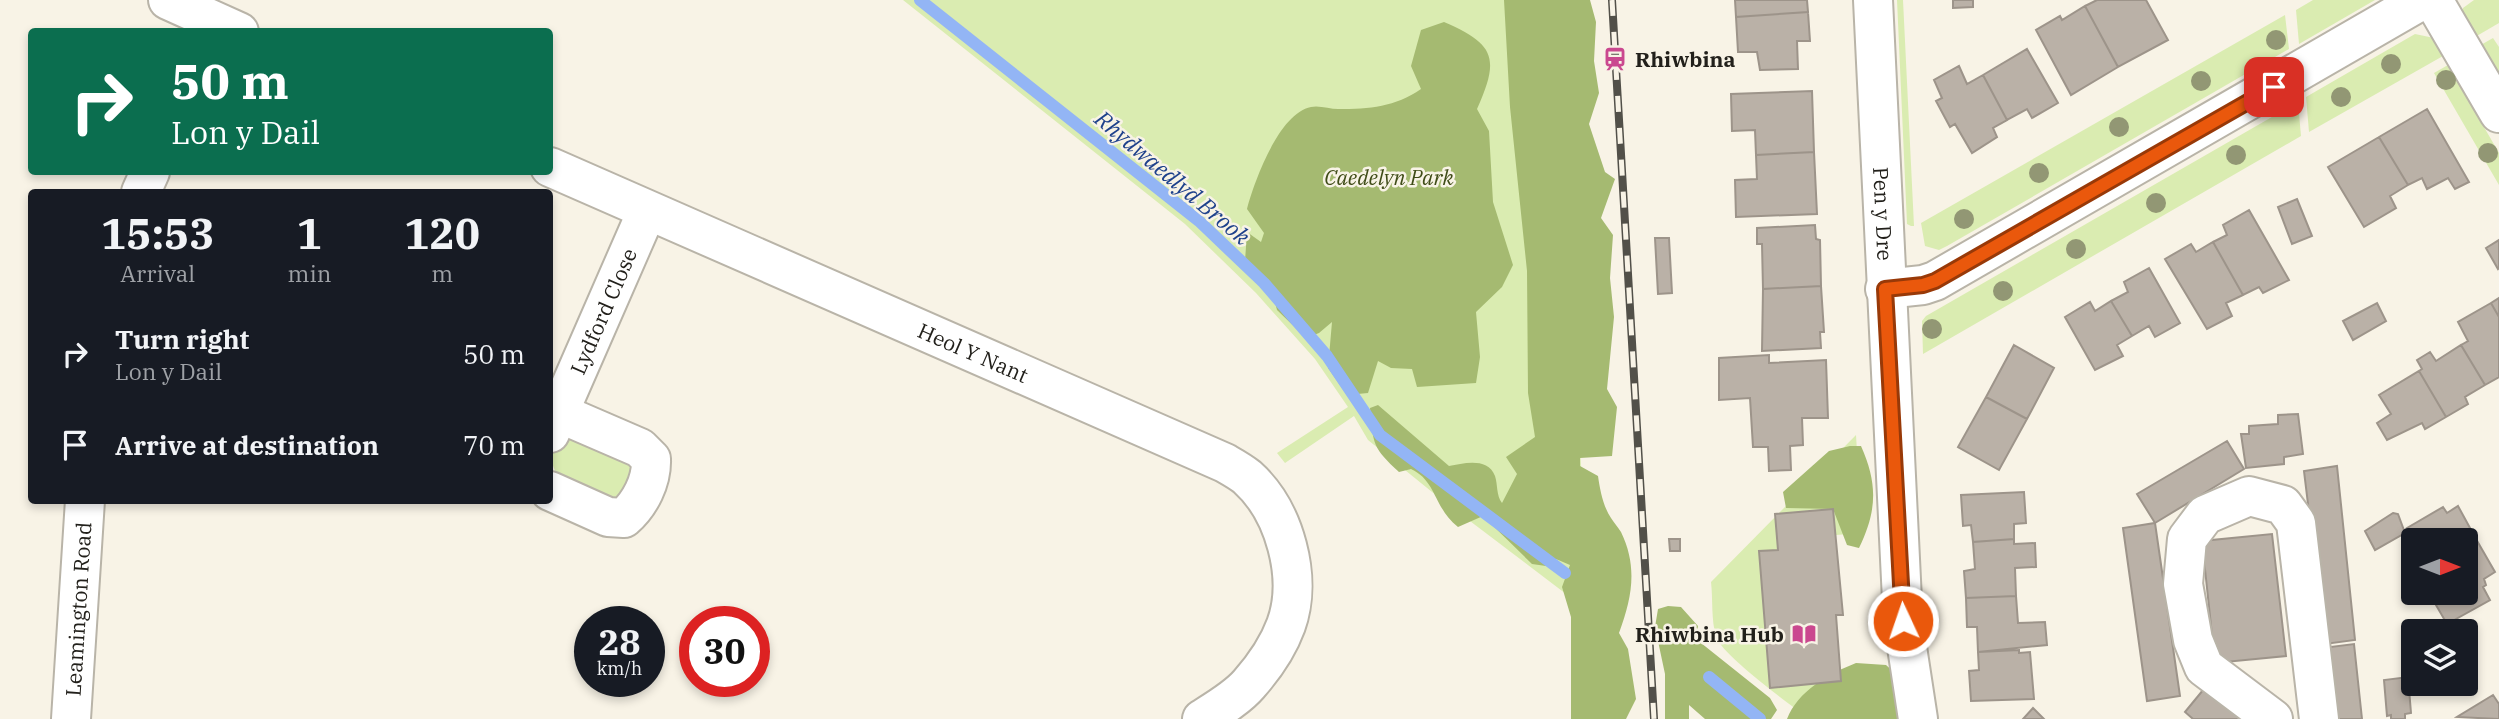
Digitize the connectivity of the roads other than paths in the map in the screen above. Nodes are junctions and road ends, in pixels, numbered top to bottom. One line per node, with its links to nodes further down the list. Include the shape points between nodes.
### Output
1 (168, 0): 5 (street)
2 (1872, 0): 9 (street, Pen y Dre)
3 (2422, 0): 9 (street, via 1935,281)
4 (2433, 0): 6 (street)
5 (223, 28)
6 (2499, 113)
7 (553, 168): 8 (street, Heol Y Nant)
8 (647, 211): 10 (street, Lydford Close); 14 (street, Heol Y Nant, via 1002,363 1247,477 1267,501 1282,531 1291,566 1292,597 1286,625 1270,657 1247,687)
9 (1885, 289): 15 (street, Pen y Dre, via 1903,621)
10 (554, 423): 11 (street, Lydford Close, via 640,448 651,459 651,473 635,509 624,518 608,517)
11 (553, 492)
12 (85, 504): 13 (street, Leamington Road)
13 (71, 719)
14 (1202, 719)
15 (1918, 719)
16 (2273, 719): 17 (street, via 2203,667 2183,584 2187,539 2205,515 2249,496 2283,505 2296,523)
17 (2319, 719)

